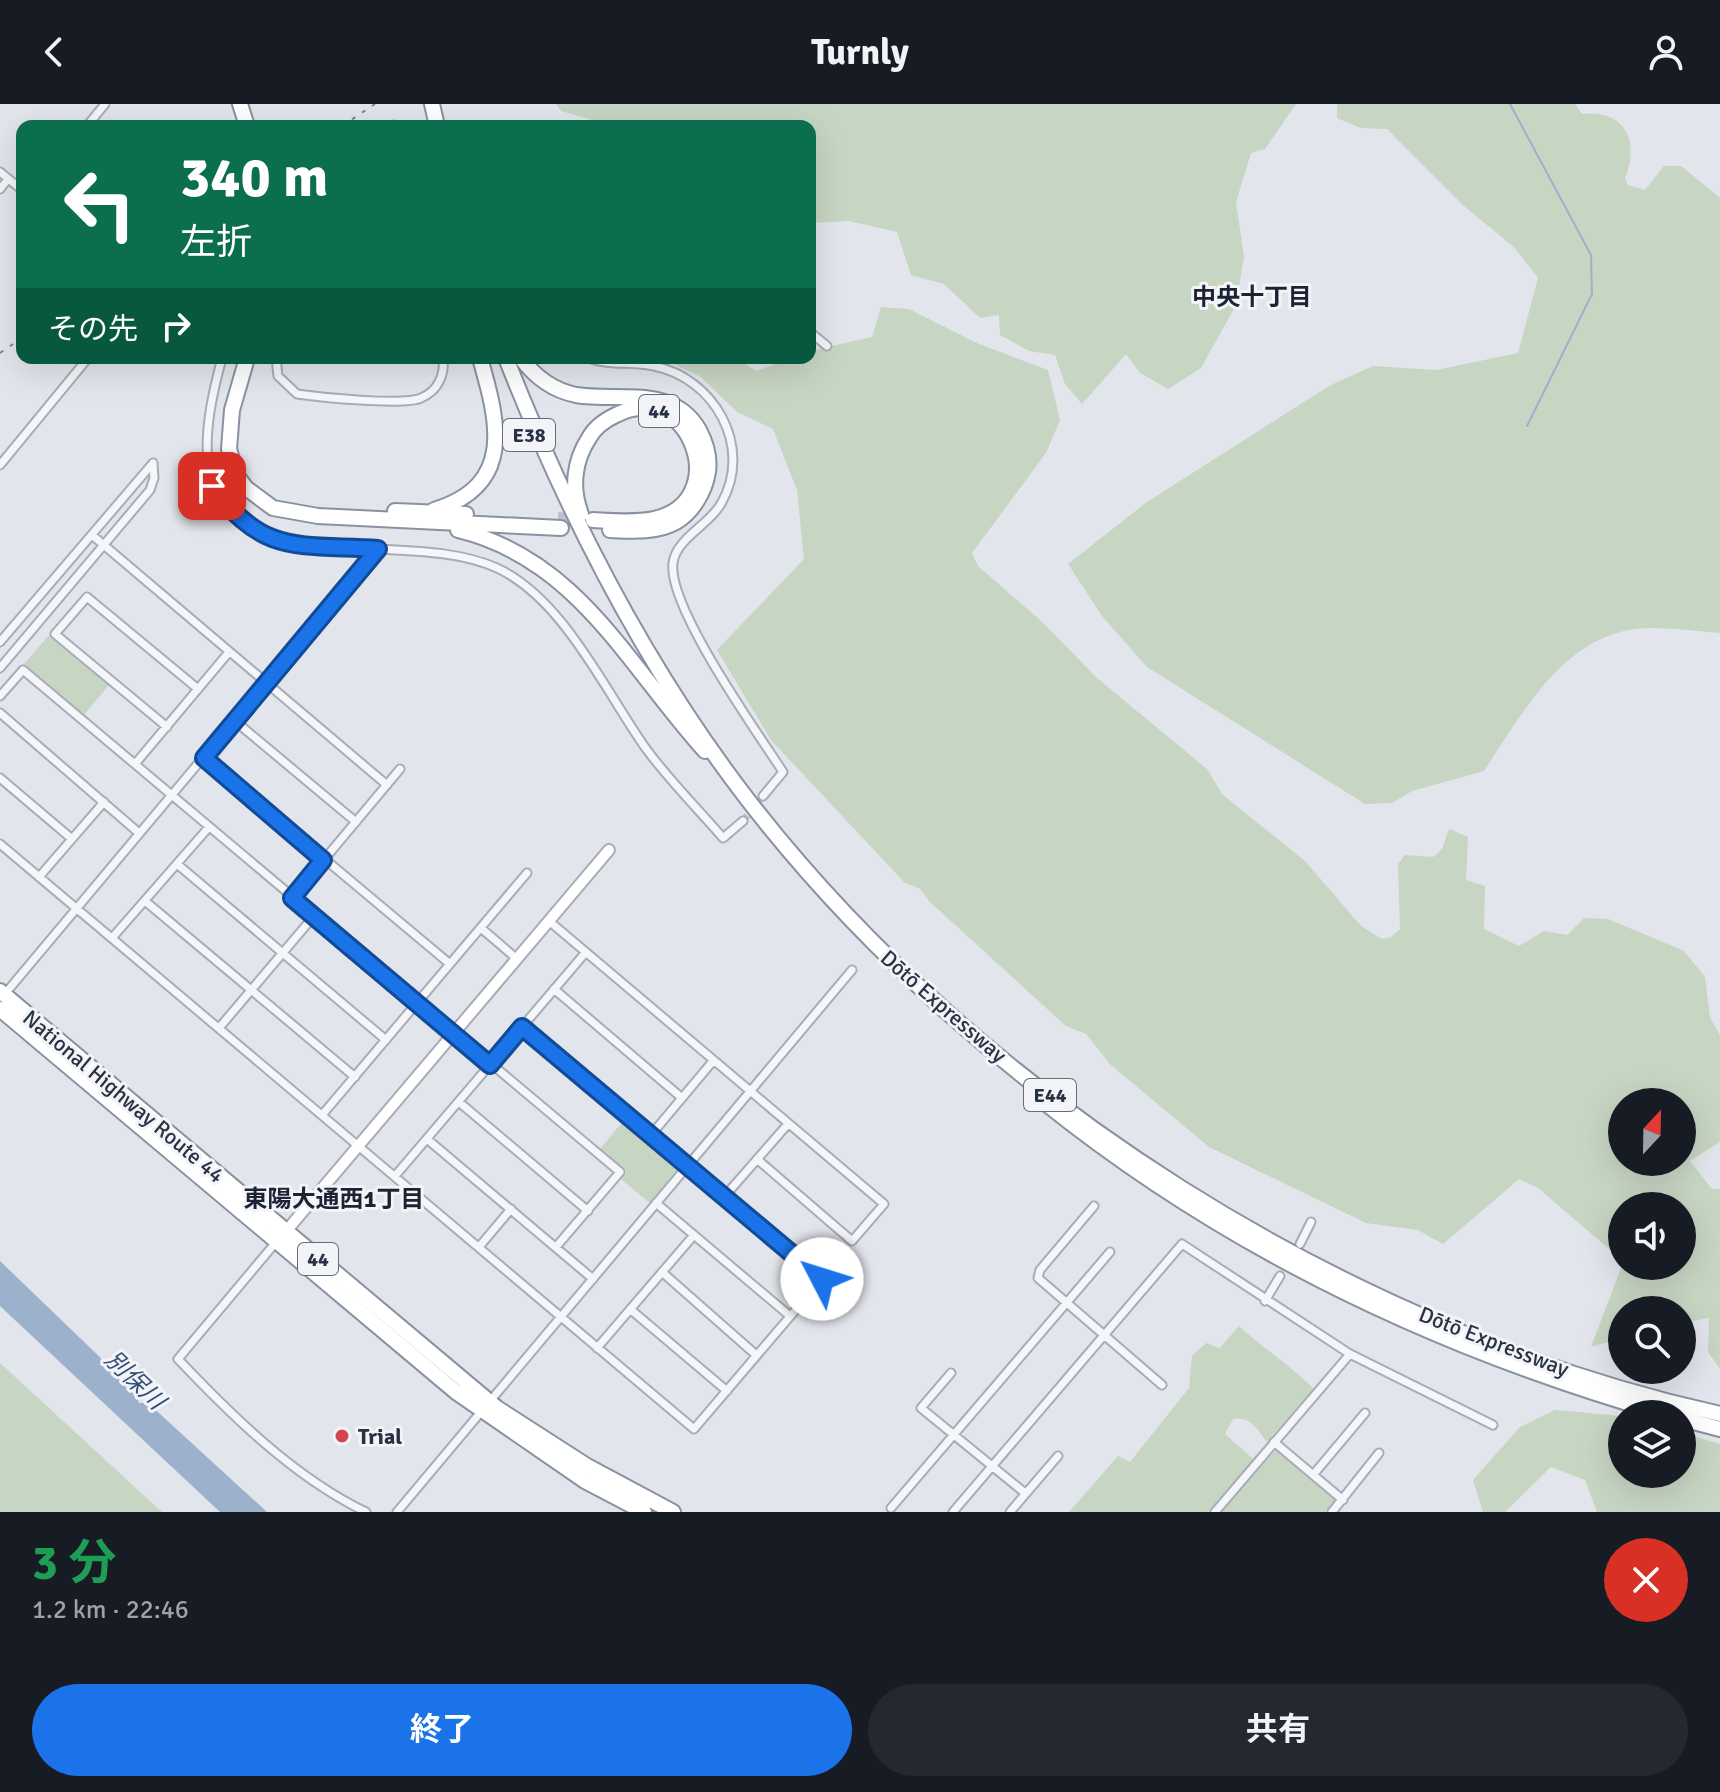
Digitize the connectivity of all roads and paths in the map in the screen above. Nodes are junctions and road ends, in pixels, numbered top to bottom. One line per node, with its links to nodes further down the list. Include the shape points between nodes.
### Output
1 (105, 104): 2 (street)
2 (92, 120)
3 (0, 172): 4 (street)
4 (8, 179): 5 (street); 6 (street)
5 (16, 185)
6 (0, 189)
7 (816, 337): 8 (street)
8 (827, 346)
9 (83, 364): 19 (street)
10 (221, 364): 24 (street, via 205,444 212,486 227,506 250,529 272,539)
11 (249, 364): 20 (highway, via 233,438 242,474 261,495 295,507)
12 (277, 364): 13 (street, via 278,376 297,394 417,400 436,386)
13 (443, 364)
14 (482, 364): 20 (highway, via 497,423 491,465 460,500)
15 (502, 364): 21 (highway, Dōtō Expressway / E38, via 540,460)
16 (508, 364): 21 (highway, Dōtō Expressway / E38)
17 (525, 364): 21 (highway, via 558,390 639,396 673,405 703,436 708,474 685,515 658,529)
18 (621, 364): 42 (street, via 676,373 711,398 724,418 731,440 730,484 711,519 679,549 674,576 702,642 783,772)
19 (0, 465)
20 (428, 518): 21 (highway, 44); 35 (highway, via 493,541 574,592)
21 (576, 524): 25 (highway, Dōtō Expressway / E44); 25 (highway, 44, via 656,518 686,500 697,460 690,434 667,414 639,408 613,416 591,434 577,460 575,489 577,505); 35 (highway, Dōtō Expressway / E44, via 623,620)
22 (92, 535): 23 (street); 23 (street, via 153,463 150,490); 26 (street)
23 (104, 545): 27 (street); 28 (street)
24 (378, 549): 29 (street); 44 (street, via 466,558 499,569 527,589 558,619 648,751 723,838)
25 (597, 557): 119 (highway, Dōtō Expressway / E44, via 710,747 792,852 920,988 1061,1104 1214,1207 1372,1291 1520,1354)
26 (0, 642)
27 (229, 652): 29 (street); 30 (street)
28 (0, 668)
29 (267, 683): 33 (street); 40 (street)
30 (198, 689): 34 (street); 34 (street, via 87,597 55,634)
31 (0, 696): 37 (street, via 23,670)
32 (0, 713): 43 (street)
33 (235, 721): 36 (street); 45 (street)
34 (167, 727): 37 (street)
35 (705, 751): 116 (highway, Dōtō Expressway / E44, via 795,867 916,994 1034,1095 1132,1168 1257,1248 1365,1305 1516,1367)
36 (204, 758): 41 (street); 51 (street)
37 (135, 764): 41 (street)
38 (400, 769): 40 (street)
39 (0, 778): 48 (street)
40 (387, 785): 45 (street)
41 (172, 795): 46 (street); 47 (street)
42 (763, 796)
43 (104, 802): 47 (street); 48 (street)
44 (743, 821)
45 (356, 822): 51 (street)
46 (209, 827): 52 (street); 55 (street)
47 (139, 833): 57 (street)
48 (72, 839): 54 (street)
49 (0, 844): 54 (street)
50 (609, 850): 59 (street)
51 (323, 860): 55 (street); 65 (street)
52 (177, 864): 56 (street); 62 (street)
53 (527, 873): 60 (street)
54 (39, 877): 57 (street)
55 (292, 898): 58 (street)
56 (145, 901): 61 (street); 68 (street)
57 (77, 908): 61 (street); 69 (street)
58 (314, 916): 62 (street); 70 (street)
59 (549, 921): 63 (street); 64 (street)
60 (481, 928): 64 (street); 65 (street)
61 (112, 938): 72 (street)
62 (282, 952): 68 (street); 74 (street)
63 (586, 952): 67 (street); 75 (street)
64 (517, 959): 73 (street)
65 (450, 964): 70 (street)
66 (852, 970): 78 (street)
67 (554, 989): 71 (street); 79 (street)
68 (252, 990): 72 (street); 77 (street)
69 (1, 998): 96 (highway, National Highway Route 44 / 44)
70 (418, 1002): 73 (street); 74 (street)
71 (522, 1027): 76 (street); 83 (street)
72 (219, 1028): 81 (street)
73 (454, 1033): 76 (street); 85 (street)
74 (386, 1040): 77 (street)
75 (713, 1061): 78 (street); 79 (street)
76 (490, 1065): 80 (street); 93 (street, via 620,1172)
77 (355, 1077): 81 (street)
78 (751, 1092): 82 (street); 87 (street)
79 (682, 1098): 83 (street)
80 (459, 1102): 84 (street); 93 (street)
81 (322, 1115): 85 (street)
82 (788, 1124): 86 (street); 86 (street, via 884,1204 852,1241)
83 (651, 1135): 87 (street)
84 (427, 1139): 88 (street); 92 (street)
85 (359, 1146): 88 (street); 96 (street)
86 (757, 1159): 89 (street)
87 (688, 1166): 89 (street); 90 (street)
88 (395, 1176): 98 (street)
89 (724, 1197): 107 (street, via 822,1279)
90 (656, 1203): 95 (street); 103 (street)
91 (1094, 1206): 105 (street, via 1040,1270 1038,1278)
92 (511, 1209): 98 (street); 99 (street)
93 (588, 1211): 99 (street)
94 (1311, 1222): 97 (street)
95 (694, 1235): 101 (street); 107 (street)
96 (282, 1237): 117 (highway, National Highway Route 44 / 44); 132 (street, via 178,1359 265,1441)
97 (1300, 1244)
98 (479, 1247): 108 (street)
99 (556, 1247): 103 (street)
100 (1110, 1252): 105 (street)
101 (662, 1272): 106 (street); 111 (street)
102 (1280, 1276): 104 (street)
103 (593, 1279): 108 (street)
104 (1265, 1301): 109 (street, via 1182,1244); 112 (street)
105 (1067, 1303): 109 (street); 123 (street)
106 (630, 1309): 110 (street); 115 (street)
107 (790, 1316): 111 (street)
108 (562, 1317): 110 (street); 117 (street)
109 (1101, 1336): 114 (street); 127 (street)
110 (597, 1348): 115 (street, via 694,1429)
111 (755, 1354): 115 (street)
112 (1350, 1354): 121 (street); 124 (street)
113 (951, 1373): 123 (street, via 921,1408)
114 (1162, 1385)
115 (727, 1391)
116 (1620, 1400)
117 (485, 1406): 133 (street); 134 (highway, National Highway Route 44 / 44, via 585,1481); 135 (highway, National Highway Route 44 / 44)
118 (1365, 1413): 128 (street)
119 (1720, 1414)
120 (1696, 1423): 122 (highway)
121 (1493, 1425)
122 (1720, 1429)
123 (954, 1435): 127 (street); 131 (street)
124 (1274, 1442): 128 (street); 138 (street)
125 (1379, 1453): 130 (street)
126 (1058, 1456): 129 (street)
127 (992, 1466): 129 (street); 136 (street)
128 (1313, 1475): 130 (street)
129 (1025, 1493): 137 (street)
130 (1343, 1500): 139 (street)
131 (891, 1508)
132 (366, 1512)
133 (397, 1512)
134 (644, 1512)
135 (673, 1512)
136 (953, 1512)
137 (1010, 1512)
138 (1215, 1512)
139 (1332, 1512)

